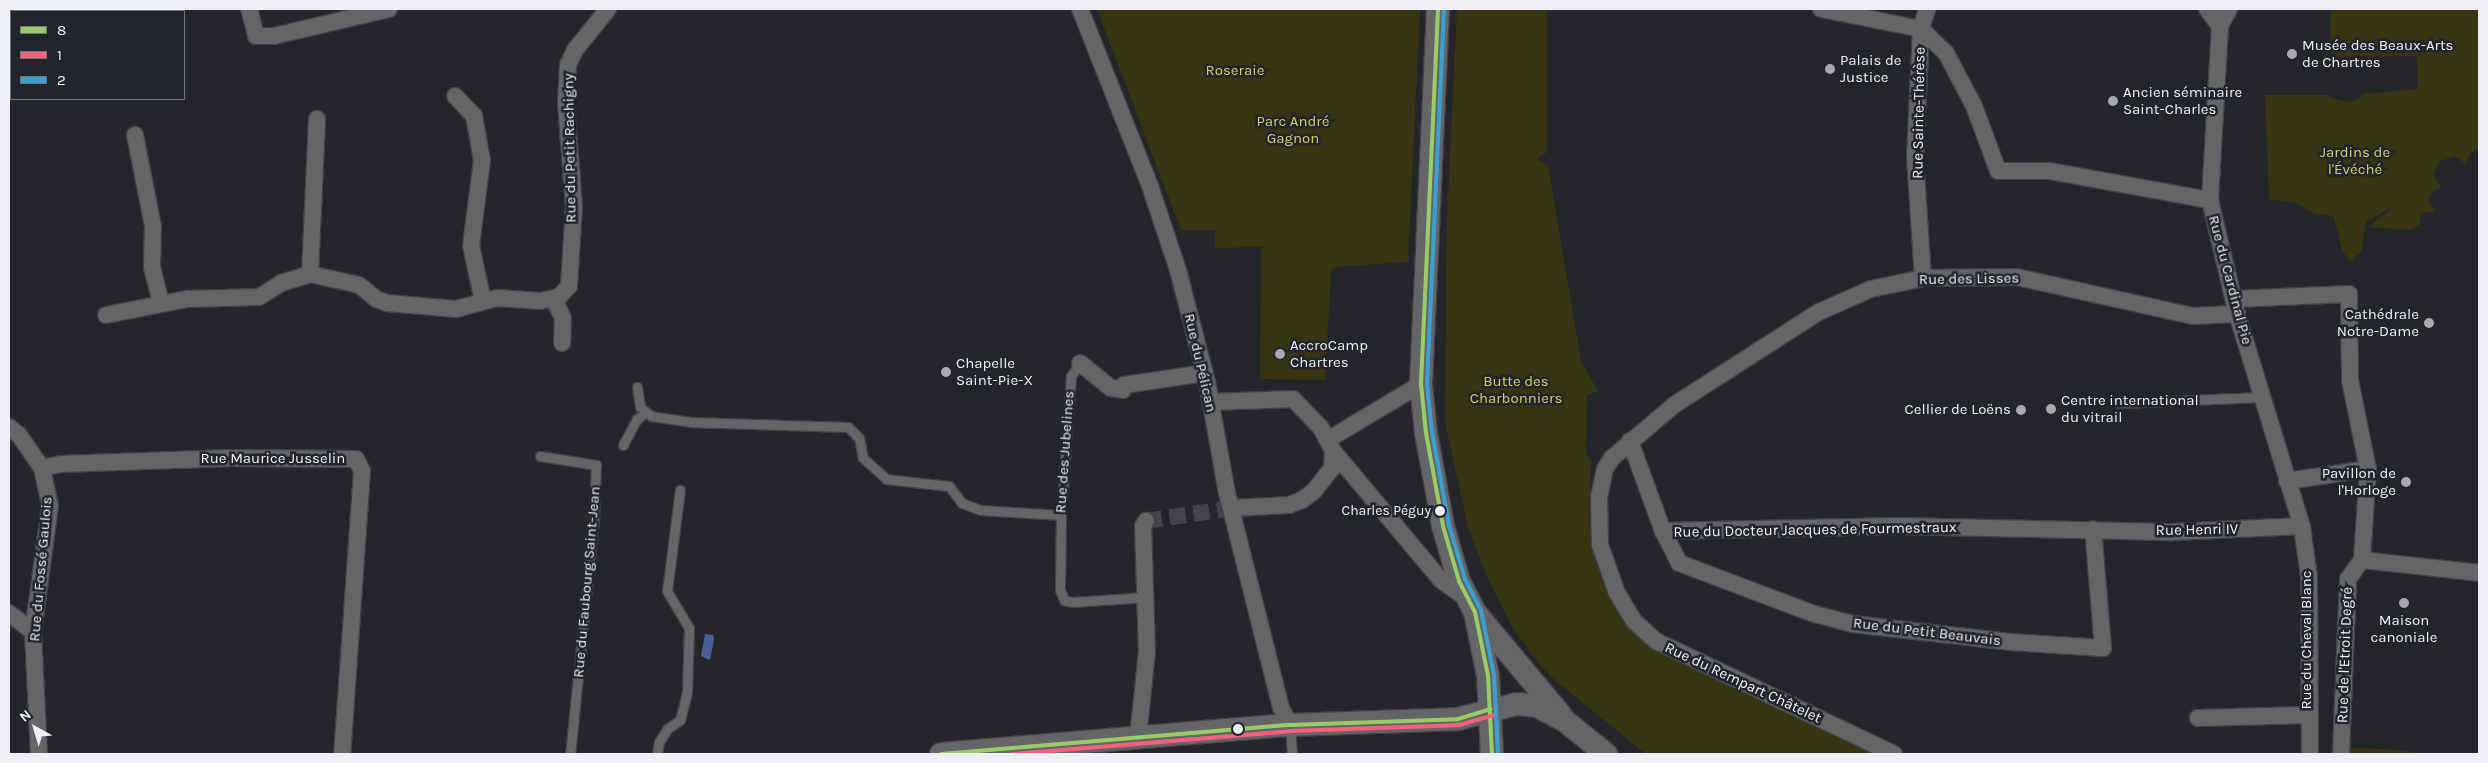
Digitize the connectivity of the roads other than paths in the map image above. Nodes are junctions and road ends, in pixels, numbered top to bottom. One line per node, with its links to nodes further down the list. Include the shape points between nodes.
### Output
1 (249, 9): 2 (street, via 256,36 274,36)
2 (389, 9)
3 (608, 9): 18 (street, Rue du Petit Rachigny, via 575,50 568,65 566,102 574,207 568,286)
4 (1080, 9): 25 (street, Rue du Pélican, via 1150,186 1178,270)
5 (1438, 9): 26 (main road)
6 (1820, 9): 11 (street)
7 (1927, 9): 11 (street, Rue Sainte-Thérèse)
8 (2207, 9): 10 (street)
9 (2229, 9): 10 (street)
10 (2220, 26): 15 (street, Rue du Cardinal Pie)
11 (1921, 29): 15 (street, via 1946,53 1974,106 1998,171 2050,171); 17 (street, Rue Sainte-Thérèse, via 1915,157)
12 (455, 96): 19 (street, via 474,116 482,160 471,246)
13 (316, 119): 16 (street)
14 (135, 135): 20 (street, via 153,226 152,267)
15 (2210, 200): 21 (street, Rue du Cardinal Pie)
16 (310, 274): 19 (street, via 359,285 376,299 387,303 456,309); 20 (street, via 281,283 259,297)
17 (1923, 278): 21 (street, Rue des Lisses, via 2017,277 2193,316); 33 (street, Rue des Lisses, via 1871,289 1819,312 1674,405)
18 (556, 298): 19 (street); 23 (street, via 563,318)
19 (483, 301)
20 (161, 303): 22 (street)
21 (2236, 306): 28 (street, Rue du Cardinal Pie); 39 (street, Rue des Lisses, via 2349,294 2350,380)
22 (106, 316)
23 (562, 343)
24 (1080, 363): 25 (street, Rue des Jubelines, via 1106,385 1123,390 1124,385); 43 (lane, Rue des Jubelines, via 1071,376)
25 (1205, 373): 29 (street, Rue du Pélican)
26 (1421, 384): 35 (street); 51 (main road, via 1426,433 1443,526)
27 (637, 387): 31 (lane, via 640,407)
28 (2262, 397): 30 (lane); 40 (street, Rue du Cardinal Pie)
29 (1211, 402): 35 (street, via 1292,399 1308,412); 42 (street, Rue du Pélican)
30 (2119, 403)
31 (645, 413): 34 (lane, via 637,419); 43 (lane, via 691,422 848,427 859,438 863,458 886,479 949,486 962,503 980,510)
32 (9, 427): 37 (street, Rue du Fossé Gaulois, via 19,435)
33 (1630, 442): 38 (street, Rue des Lisses); 47 (street, Rue du Docteur Jacques de Fourmestraux)
34 (623, 445)
35 (1331, 445): 42 (street, via 1332,468 1314,492 1302,500 1289,505); 51 (street, via 1441,580)
36 (540, 456): 62 (lane, Rue du Faubourg Saint-Jean, via 596,465 594,519)
37 (42, 468): 53 (street, Rue du Fossé Gaulois, via 50,506); 61 (street, Rue Maurice Jusselin, via 61,464 231,458 356,459 362,472)
38 (1605, 469): 68 (street, Rue du Rempart Châtelet, via 1599,497 1600,545 1617,593 1634,621 1656,641)
39 (2368, 469): 40 (street); 48 (street)
40 (2287, 481): 45 (street, Rue du Cardinal Pie)
41 (680, 490): 63 (lane, via 667,591 690,628 687,692 680,720 667,729 659,742)
42 (1232, 508): 58 (street, Rue du Pélican, via 1281,708)
43 (1061, 515): 50 (lane, Rue des Jubelines, via 1060,590 1064,600)
44 (1146, 521): 50 (street, via 1143,526)
45 (2302, 526): 46 (street, Rue Henri IV, via 2172,532); 55 (street, Rue du Cheval Blanc, via 2309,577)
46 (2093, 529): 47 (street, Rue du Docteur Jacques de Fourmestraux, via 1899,526); 47 (street, Rue du Petit Beauvais, via 2103,648 2010,642 1853,624 1811,613 1679,563)
47 (1662, 531)
48 (2362, 560): 49 (street); 70 (street, Rue de l'Etroit Degré, via 2348,579)
49 (2479, 574)
50 (1146, 597): 59 (street, via 1145,695)
51 (1471, 606): 54 (main road, via 1488,676); 57 (main road)
52 (9, 613): 53 (street)
53 (33, 632): 60 (street, Rue du Fossé Gaulois)
54 (1491, 709): 57 (main road, via 1507,705 1537,706); 58 (main road, via 1458,719); 66 (main road)
55 (2307, 715): 56 (street); 69 (street, Rue du Cheval Blanc)
56 (2198, 718)
57 (1565, 721): 67 (main road)
58 (1290, 726): 59 (main road); 65 (lane)
59 (1138, 737): 64 (main road)
60 (39, 754)
61 (342, 754)
62 (570, 754)
63 (657, 754)
64 (941, 754)
65 (1292, 754)
66 (1492, 754)
67 (1606, 754)
68 (1894, 754)
69 (2310, 754)
70 (2341, 754)

